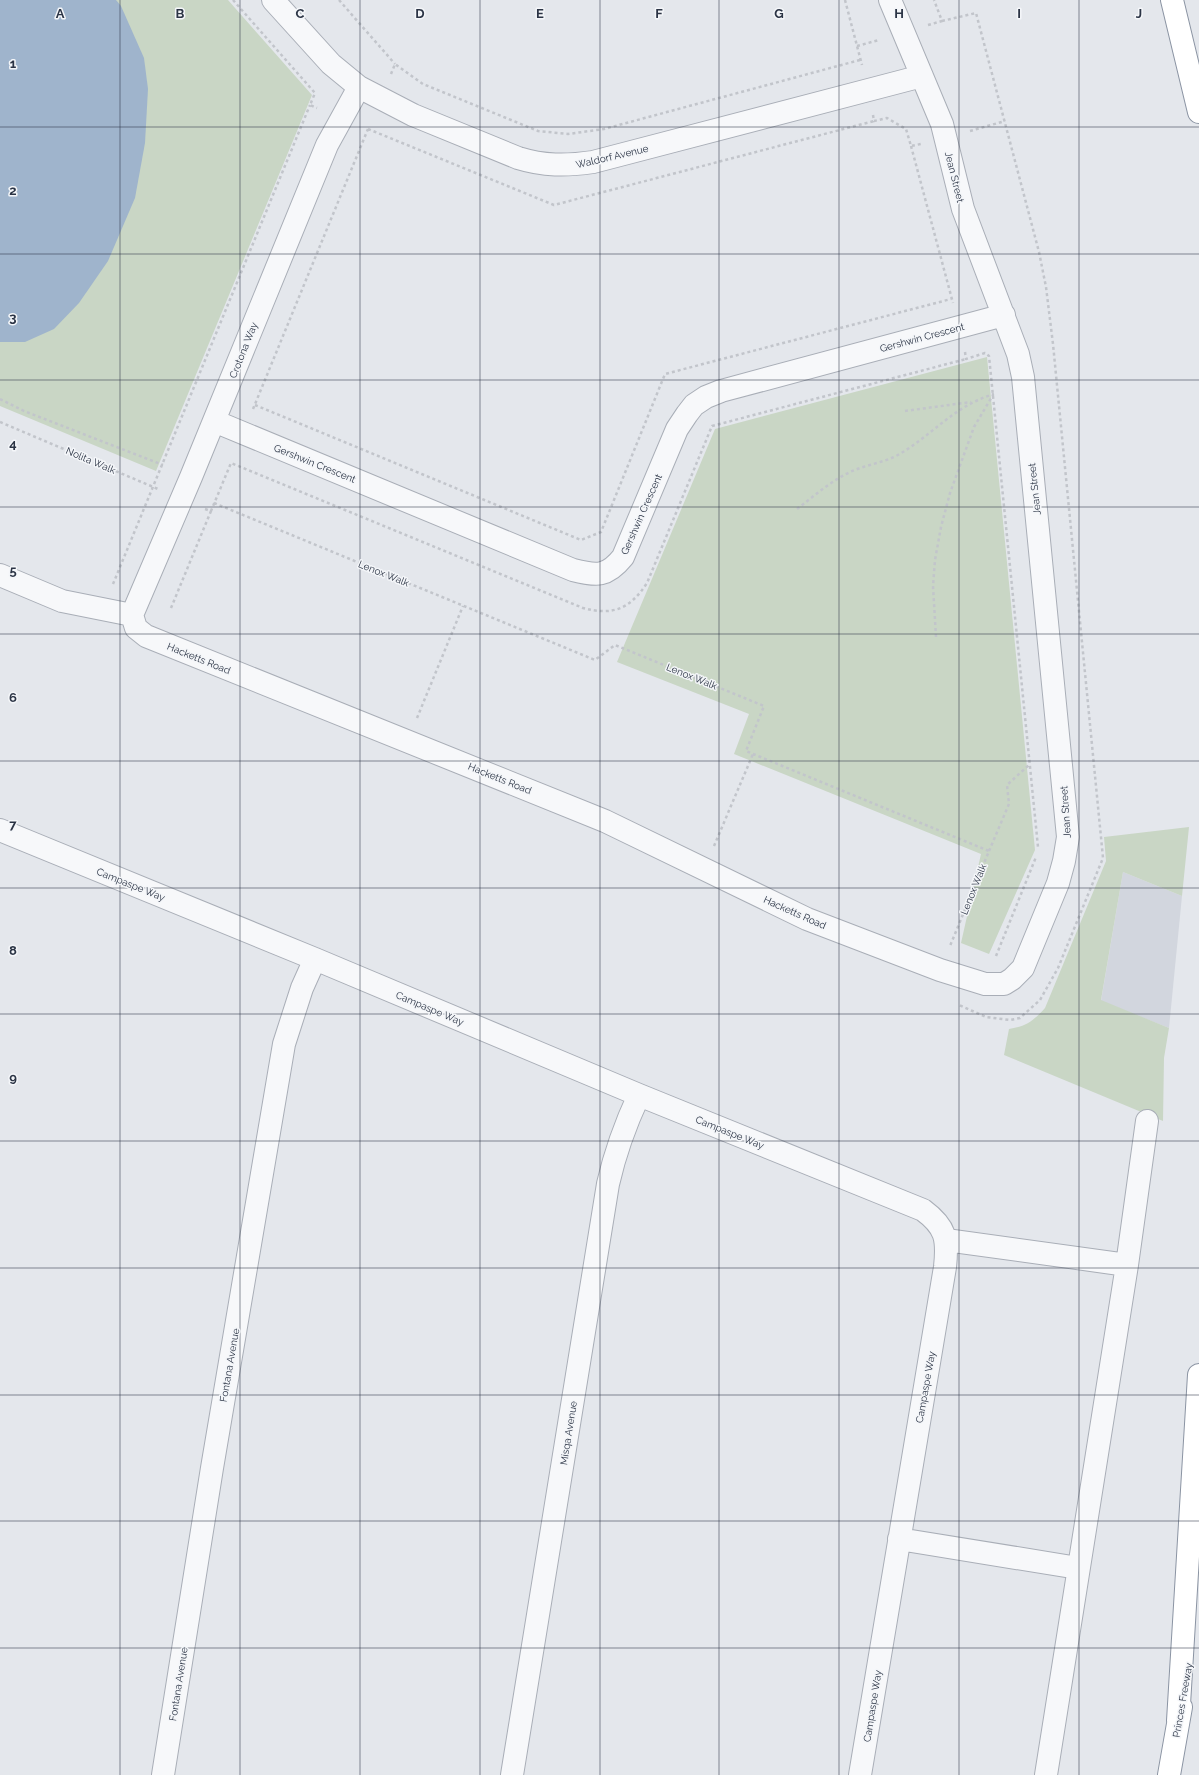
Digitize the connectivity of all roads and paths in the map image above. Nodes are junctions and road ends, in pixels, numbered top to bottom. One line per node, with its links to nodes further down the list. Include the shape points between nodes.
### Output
1 (339, 0): 5 (path)
2 (345, 0): 5 (path)
3 (890, 0): 9 (street, Jean Street)
4 (1172, 0): 13 (highway)
5 (341, 3): 8 (path)
6 (284, 4): 10 (street, Waldorf Avenue, via 331,64)
7 (860, 60): 8 (path, via 604,129 568,134 538,131 441,92 423,84)
8 (395, 64): 11 (path)
9 (922, 76): 11 (street, Waldorf Avenue, via 592,162 561,165 536,163 518,158); 16 (street, Jean Street, via 942,124 972,236)
10 (359, 87): 11 (street, Waldorf Avenue); 25 (street, Crotona Way, via 327,145)
11 (380, 99): 23 (path)
12 (310, 105): 29 (path)
13 (1199, 112)
14 (911, 146): 15 (path)
15 (952, 299): 17 (path); 23 (path, via 665,374 601,532 581,540)
16 (1004, 315): 17 (street, Gershwin Crescent); 19 (street, Jean Street, via 1018,354)
17 (960, 327): 18 (path); 27 (street, Gershwin Crescent, via 706,396 694,405 677,429 623,557 602,574 573,570)
18 (966, 359): 20 (path, via 985,354 989,356); 28 (path, via 712,426 648,583 639,596 616,611 604,612 583,608)
19 (1024, 392): 20 (path); 49 (street, Jean Street, via 1068,837 1058,883 1023,968 1012,980)
20 (993, 394): 22 (path); 40 (path, via 974,427 950,492 941,527 933,586); 43 (path)
21 (0, 399): 29 (path, via 24,411)
22 (972, 402): 24 (path); 33 (path, via 895,456 850,472)
23 (255, 405): 27 (path)
24 (905, 411)
25 (214, 421): 27 (street, Gershwin Crescent); 30 (street, Crotona Way)
26 (0, 422): 31 (path, Nolita Walk)
27 (243, 433): 28 (path)
28 (231, 463): 36 (path, Lenox Walk, via 214,504)
29 (162, 465): 30 (path); 31 (path)
30 (191, 477): 32 (street, Crotona Way)
31 (153, 486): 32 (path, Nolita Walk); 38 (path)
32 (182, 498): 39 (street, Crotona Way)
33 (797, 509)
34 (211, 511): 37 (path)
35 (0, 575): 38 (street, via 62,601)
36 (464, 606): 41 (path); 42 (path, Lenox Walk, via 595,660 615,645 764,706 746,751)
37 (171, 608)
38 (102, 610): 39 (street)
39 (132, 615): 41 (street, Hacketts Road, via 136,628 146,636)
40 (936, 637)
41 (408, 741): 46 (street, Hacketts Road, via 605,821)
42 (753, 754): 45 (path, Lenox Walk); 46 (path)
43 (1030, 764): 45 (path, via 1007,785 1009,804); 49 (path, via 1038,850)
44 (0, 830): 47 (street, Campaspe Way)
45 (989, 851): 48 (path, Lenox Walk)
46 (705, 869): 48 (street, Hacketts Road, via 807,919)
47 (315, 959): 50 (street, Campaspe Way); 59 (street, Fontana Avenue, via 302,988 284,1044)
48 (940, 970): 49 (street, Hacketts Road)
49 (994, 984)
50 (639, 1096): 52 (street, Campaspe Way, via 923,1210 936,1219); 60 (street, Misqa Avenue, via 625,1125 608,1184)
51 (1147, 1121): 53 (street)
52 (946, 1240): 53 (street); 55 (street, Campaspe Way, via 945,1267)
53 (1126, 1266): 56 (street)
54 (1199, 1375): 58 (highway)
55 (899, 1539): 56 (street); 61 (street, Campaspe Way)
56 (1078, 1568): 62 (street)
57 (1199, 1602): 58 (highway, Princes Freeway)
58 (1178, 1721): 63 (highway, Princes Freeway)
59 (163, 1775)
60 (512, 1775)
61 (860, 1775)
62 (1046, 1775)
63 (1169, 1775)

